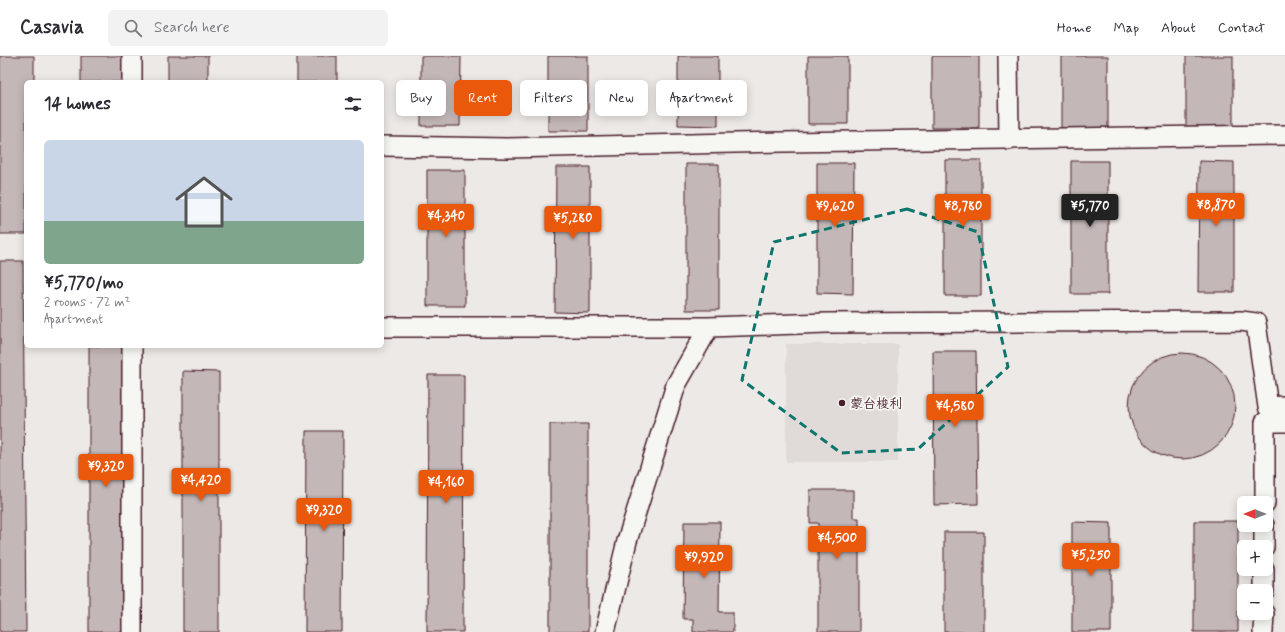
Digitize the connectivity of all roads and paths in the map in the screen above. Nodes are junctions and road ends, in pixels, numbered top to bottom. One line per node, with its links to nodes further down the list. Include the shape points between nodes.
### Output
1 (132, 56): 3 (street)
2 (1008, 56): 5 (street)
3 (132, 80)
4 (1285, 135): 5 (street)
5 (1009, 140): 6 (street, via 507,148)
6 (384, 146)
7 (384, 327): 8 (street)
8 (709, 327): 10 (street, via 826,323 1242,321 1256,324 1268,407); 15 (street, via 676,385 627,540)
9 (132, 348): 14 (street)
10 (1285, 406)
11 (1285, 422): 12 (street, via 1265,422)
12 (1264, 496)
13 (1264, 620): 16 (street)
14 (132, 632)
15 (605, 632)
16 (1263, 632)

